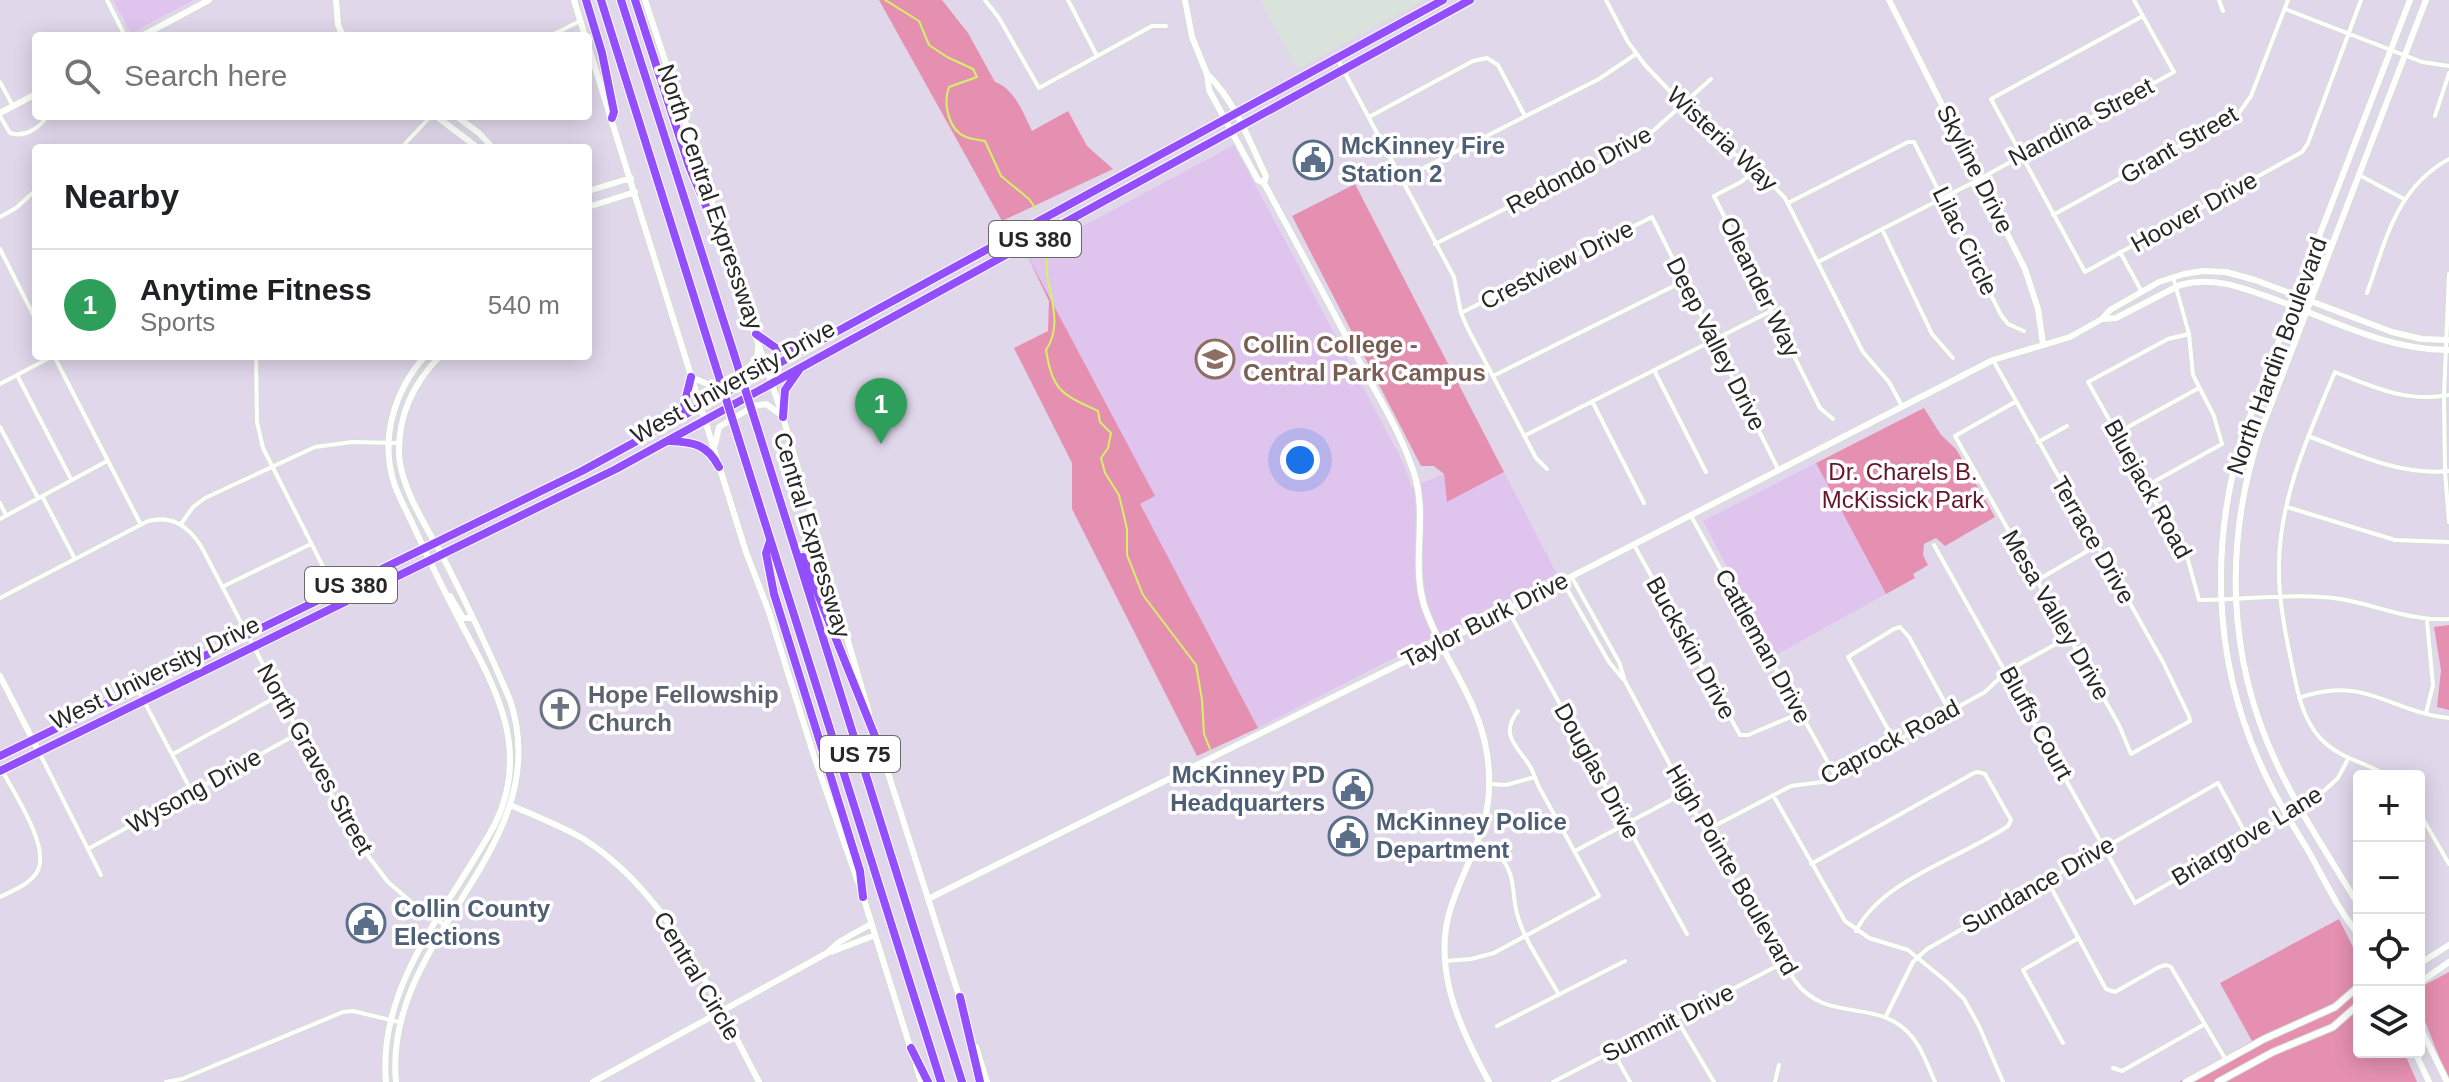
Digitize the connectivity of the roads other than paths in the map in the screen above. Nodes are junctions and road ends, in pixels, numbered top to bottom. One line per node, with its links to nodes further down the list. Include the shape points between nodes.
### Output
1 (107, 0): 28 (street)
2 (209, 0): 29 (street)
3 (336, 0): 30 (street)
4 (574, 0): 26 (street)
5 (586, 0): 54 (highway, via 605,63)
6 (601, 0): 166 (highway, Central Expressway / US 75, bridge)
7 (621, 0): 156 (highway, Central Expressway / US 75, bridge)
8 (635, 0): 87 (highway, via 689,166)
9 (645, 0): 87 (street, North Central Expressway)
10 (985, 0): 36 (street, via 1039,88)
11 (1068, 0): 36 (street)
12 (1185, 0): 43 (street)
13 (1443, 0): 39 (highway, West University Drive / US 380)
14 (1470, 0): 41 (highway, West University Drive / US 380)
15 (1606, 0): 35 (street, Wisteria Way)
16 (1889, 0): 69 (street, Skyline Drive)
17 (2134, 0): 25 (street)
18 (2219, 0): 24 (street)
19 (2288, 0): 23 (street, Grant Street)
20 (2361, 0): 33 (street)
21 (2410, 0): 34 (street, North Hardin Boulevard)
22 (2426, 0): 37 (street, North Hardin Boulevard)
23 (2285, 9): 33 (street); 78 (street, Grant Street, via 2251,96 2239,113)
24 (2223, 11)
25 (2143, 16): 64 (street, via 1991,99); 64 (street, Nandina Street, via 2174,72)
26 (580, 21): 31 (street); 32 (street)
27 (1166, 26): 36 (street, via 1152,26)
28 (123, 32)
29 (149, 32)
30 (341, 32)
31 (558, 32)
32 (584, 32)
33 (2350, 34): 34 (street); 84 (street, Hoover Drive, via 2302,152)
34 (2391, 50): 37 (street); 93 (street, North Hardin Boulevard)
35 (1636, 54): 47 (street, Wisteria Way); 51 (street)
36 (1097, 56)
37 (2406, 56): 40 (street); 67 (street, North Hardin Boulevard)
38 (592, 57): 54 (street)
39 (1337, 58): 41 (street); 50 (highway, West University Drive / US 380)
40 (2449, 66)
41 (1344, 70): 53 (street); 60 (highway, West University Drive / US 380)
42 (2449, 73): 52 (street)
43 (1207, 74): 50 (street); 59 (street, via 1209,90)
44 (1711, 79): 47 (street, Redondo Drive)
45 (0, 82): 48 (street)
46 (32, 96): 48 (street)
47 (1683, 105): 66 (street, Wisteria Way, via 1722,146); 82 (street, Redondo Drive, via 1644,139)
48 (13, 106): 49 (street)
49 (0, 115): 55 (street, via 10,133 19,135)
50 (1236, 115): 59 (highway, West University Drive / US 380); 60 (street)
51 (1525, 116): 53 (street, via 1498,65 1487,58); 70 (street)
52 (2435, 116)
53 (1369, 117): 70 (street)
54 (612, 118): 68 (street)
55 (43, 120)
56 (430, 120): 61 (street)
57 (440, 120): 62 (street)
58 (461, 120): 63 (street)
59 (1226, 120): 60 (street); 96 (highway, West University Drive / US 380)
60 (1236, 128): 102 (highway, West University Drive / US 380); 194 (street, via 1266,176 1264,183 1407,455 1420,502 1419,581)
61 (405, 144)
62 (472, 144)
63 (489, 144)
64 (2021, 155): 69 (street, Nandina Street); 78 (street)
65 (2449, 159): 75 (street, via 2428,172)
66 (1757, 169): 76 (street, Wisteria Way); 97 (street, Oleander Way, via 1714,196)
67 (2359, 175): 75 (street); 94 (street, North Hardin Boulevard)
68 (631, 178): 71 (street); 72 (street)
69 (1980, 178): 74 (street, Nandina Street); 108 (street, Skyline Drive, via 2025,269)
70 (1401, 179): 82 (street)
71 (592, 190)
72 (635, 192): 77 (street); 123 (street)
73 (32, 194): 79 (street)
74 (1943, 198): 76 (street, Lilac Circle, via 1914,142); 81 (street, Nandina Street); 103 (street, Lilac Circle, via 2001,315)
75 (2404, 199): 92 (street)
76 (1788, 203): 85 (street, Wisteria Way)
77 (592, 206)
78 (2053, 215): 84 (street, Hoover Drive, via 2085,272)
79 (0, 217)
80 (1652, 217): 89 (street, Deep Valley Drive); 100 (street, Crestview Drive)
81 (1882, 229): 85 (street, Nandina Street); 111 (street, via 1932,334)
82 (1435, 244): 100 (street, via 1455,281)
83 (0, 249): 99 (street)
84 (2120, 252): 91 (street)
85 (1818, 262): 131 (street, Wisteria Way, via 1863,352)
86 (2449, 274): 107 (street)
87 (735, 275): 104 (street, North Central Expressway)
88 (2173, 277): 90 (street); 91 (street); 93 (street, via 2226,272)
89 (1684, 281): 106 (street, Deep Valley Drive); 122 (street)
90 (2177, 286): 95 (street, via 2223,282); 101 (street, via 2116,318); 105 (street)
91 (2142, 292): 101 (street)
92 (2367, 293)
93 (2298, 295): 94 (street); 95 (street, North Hardin Boulevard)
94 (2311, 301): 98 (street, North Hardin Boulevard); 107 (street, via 2392,332)
95 (2294, 306): 98 (street); 185 (street, North Hardin Boulevard, via 2234,469 2221,542)
96 (877, 311): 102 (highway); 109 (highway, West University Drive / US 380)
97 (1771, 311): 106 (street); 133 (street, Oleander Way, via 1820,408)
98 (2307, 311): 110 (street, via 2397,344); 186 (street, North Hardin Boulevard, via 2249,469 2237,536)
99 (32, 312)
100 (1461, 313): 122 (street)
101 (2102, 319): 108 (street, Taylor Burk Drive, via 2070,337)
102 (884, 323): 118 (highway, West University Drive / US 380)
103 (2024, 331)
104 (756, 334): 109 (highway, via 776,348); 119 (street, North Central Expressway); 123 (street, via 758,357 750,367 713,385)
105 (2189, 334): 126 (street, via 2190,362); 138 (street, Bluejack Road, via 2168,339 2088,382)
106 (1714, 340): 120 (street); 150 (street, Deep Valley Drive)
107 (2447, 340): 110 (street)
108 (2043, 344): 117 (street, Taylor Burk Drive)
109 (805, 349): 119 (highway, West University Drive / US 380)
110 (2447, 350): 127 (street)
111 (1953, 358)
112 (46, 360): 121 (street)
113 (56, 360): 146 (street)
114 (256, 360): 147 (street, via 259,436)
115 (422, 360): 143 (street, via 398,397)
116 (436, 360): 144 (street, via 411,394)
117 (1993, 360): 129 (street, Terrace Drive); 131 (street, Taylor Burk Drive)
118 (801, 367): 124 (highway, West University Drive / US 380); 132 (highway, via 785,390)
119 (768, 370): 124 (street, North Central Expressway); 130 (highway, West University Drive / US 380)
120 (1654, 370): 128 (street); 152 (street)
121 (17, 375): 125 (street); 153 (street)
122 (1493, 376): 139 (street)
123 (691, 377): 130 (street); 135 (highway, via 684,406)
124 (772, 383): 132 (street, North Central Expressway); 134 (highway, West University Drive / US 380)
125 (0, 384)
126 (2199, 388): 138 (street); 154 (street, via 2222,444)
127 (2446, 396): 140 (street, via 2389,393 2335,372); 151 (street)
128 (1592, 401): 139 (street); 158 (street)
129 (2015, 402): 142 (street, Terrace Drive); 179 (street, Mesa Valley Drive, via 1955,436)
130 (700, 407): 134 (street); 135 (highway, West University Drive / US 380)
131 (1903, 407): 150 (street, Taylor Burk Drive)
132 (783, 417): 145 (street, via 766,404 754,406 719,427); 217 (street, North Central Expressway)
133 (1833, 419)
134 (704, 421): 141 (highway, West University Drive / US 380); 145 (street)
135 (670, 424): 169 (highway, West University Drive / US 380)
136 (2067, 426): 142 (street)
137 (0, 427): 155 (street)
138 (2117, 433): 154 (street, Bluejack Road)
139 (1524, 436): 149 (street)
140 (2308, 436): 151 (street, via 2392,468); 159 (street)
141 (669, 441): 148 (highway, via 702,445); 174 (highway, West University Drive / US 380)
142 (2038, 442): 172 (street, Terrace Drive)
143 (389, 443): 144 (street); 147 (street, via 315,447); 173 (street, via 395,486)
144 (400, 443): 169 (street, via 403,478)
145 (715, 453): 148 (street)
146 (108, 461): 153 (street); 165 (street)
147 (271, 465): 164 (street, via 199,501); 168 (street)
148 (719, 467): 246 (street)
149 (1547, 469)
150 (1779, 471): 161 (street, Taylor Burk Drive)
151 (2447, 471): 163 (street)
152 (1706, 472)
153 (72, 480): 155 (street)
154 (2148, 485): 185 (street, Bluejack Road, via 2188,560 2199,600)
155 (40, 497): 160 (street); 175 (street)
156 (779, 497): 217 (highway); 294 (highway, Central Expressway / US 75)
157 (0, 503): 160 (street)
158 (1644, 503)
159 (2287, 507): 167 (street, via 2395,540); 183 (street)
160 (6, 515): 162 (street)
161 (1691, 516): 170 (street, Taylor Burk Drive); 207 (street, Cattleman Drive)
162 (0, 519)
163 (2449, 522)
164 (181, 524): 165 (street, via 164,519); 180 (street, North Graves Street, via 201,546)
165 (141, 525): 175 (street)
166 (771, 540): 246 (highway, via 766,553 774,594 860,871); 293 (highway, Central Expressway / US 75)
167 (2449, 542)
168 (311, 544): 180 (street); 182 (street)
169 (436, 544): 173 (highway, West University Drive / US 380); 174 (street)
170 (1634, 545): 177 (street, Taylor Burk Drive); 207 (street, Buckskin Drive, via 1740,735)
171 (1934, 545): 196 (street, Bluffs Court)
172 (2097, 546): 179 (street); 215 (street, Terrace Drive, via 2190,721)
173 (424, 549): 176 (street); 182 (highway, West University Drive / US 380)
174 (441, 555): 176 (highway, West University Drive / US 380); 189 (street)
175 (75, 559): 184 (street)
176 (430, 561): 181 (street); 187 (highway, West University Drive / US 380)
177 (1571, 576): 178 (street, Taylor Burk Drive); 198 (street, High Pointe Boulevard)
178 (1563, 581): 188 (street, Taylor Burk Drive); 198 (street, High Pointe Boulevard)
179 (2036, 581): 193 (street, Mesa Valley Drive)
180 (222, 587): 192 (street, North Graves Street)
181 (444, 590): 189 (street, via 463,618); 200 (street)
182 (336, 593): 187 (street); 192 (highway, West University Drive / US 380)
183 (2280, 597): 186 (street); 191 (street, via 2354,602); 203 (street)
184 (0, 598)
185 (2221, 600): 186 (street); 229 (street, North Hardin Boulevard, via 2239,709)
186 (2235, 600): 228 (street, North Hardin Boulevard, via 2253,702 2275,760)
187 (341, 604): 195 (highway, West University Drive / US 380)
188 (1507, 608): 194 (street, Taylor Burk Drive); 231 (street, Douglas Drive)
189 (473, 618): 199 (street)
190 (2449, 619): 191 (street)
191 (2427, 621): 208 (street, via 2433,685)
192 (248, 635): 195 (street, North Graves Street); 201 (highway, West University Drive / US 380)
193 (2068, 638): 196 (street, Caprock Road); 215 (street, Mesa Valley Drive)
194 (1442, 643): 223 (street, via 1480,719); 247 (street, Taylor Burk Drive)
195 (254, 647): 202 (street, North Graves Street); 204 (highway, West University Drive / US 380)
196 (2007, 671): 206 (street, Caprock Road, via 1985,692); 234 (street, Bluffs Court)
197 (0, 676): 211 (street)
198 (1625, 681): 225 (street, High Pointe Boulevard)
199 (504, 686): 200 (street); 227 (street, via 518,750)
200 (495, 689): 227 (street, via 509,742)
201 (138, 690): 204 (street); 211 (highway, West University Drive / US 380)
202 (280, 695): 210 (street, North Graves Street); 214 (street)
203 (2299, 698): 208 (street, via 2342,689); 218 (street, via 2318,735)
204 (144, 701): 213 (highway, West University Drive / US 380); 214 (street)
205 (1518, 711): 222 (street, via 1509,732)
206 (1950, 712): 212 (street, Caprock Road); 212 (street, via 1900,627 1848,657)
207 (1800, 713): 221 (street, Cattleman Drive)
208 (2426, 713): 209 (street)
209 (2449, 718)
210 (299, 733): 224 (street, Wysong Drive); 249 (street, North Graves Street, via 374,866 401,895)
211 (34, 741): 213 (street); 216 (highway, West University Drive / US 380)
212 (1895, 742): 221 (street, Caprock Road)
213 (39, 752): 219 (highway, West University Drive / US 380); 235 (street)
214 (173, 754): 224 (street)
215 (2131, 754)
216 (0, 756)
217 (883, 756): 247 (street, North Central Expressway)
218 (2348, 759): 220 (street); 228 (street, Briargrove Lane, via 2327,790)
219 (1, 770): 245 (street, via 41,858 31,879)
220 (2374, 770)
221 (1835, 775): 226 (street, Caprock Road)
222 (1535, 777): 223 (street); 236 (street)
223 (1491, 784): 262 (street, via 1475,853 1450,908)
224 (192, 792): 235 (street, Wysong Drive)
225 (1686, 792): 231 (street); 232 (street, High Pointe Boulevard)
226 (1773, 795): 232 (street, Caprock Road); 238 (street)
227 (508, 804): 249 (street); 251 (street, via 494,842); 271 (street, Central Circle, via 582,839 630,877 677,933)
228 (2301, 807): 229 (street, Briargrove Lane); 242 (street, North Hardin Boulevard)
229 (2287, 815): 233 (street, Briargrove Lane); 243 (street, North Hardin Boulevard)
230 (2425, 822): 239 (street)
231 (1626, 824): 236 (street); 254 (street, Douglas Drive)
232 (1705, 831): 265 (street, High Pointe Boulevard)
233 (2248, 838): 234 (street, Sundance Drive, via 2218,783); 248 (street, Briargrove Lane)
234 (2105, 847): 241 (street, Sundance Drive); 248 (street, Bluffs Court)
235 (88, 849): 240 (street)
236 (1575, 851): 256 (street, via 1599,896)
237 (1501, 858): 256 (street, via 1513,878 1518,917)
238 (1811, 864): 253 (street); 253 (street, via 1978,772 1985,774 2010,823 1885,897)
239 (2449, 864)
240 (101, 875)
241 (2047, 880): 257 (street); 260 (street, Sundance Drive)
242 (2348, 888): 243 (street); 244 (street, North Hardin Boulevard)
243 (2334, 896): 252 (street, North Hardin Boulevard)
244 (2353, 896)
245 (0, 897)
246 (863, 897): 250 (street)
247 (928, 899): 269 (street, North Central Expressway)
248 (2135, 903)
249 (438, 921): 251 (street, North Graves Street); 274 (street, via 405,977)
250 (871, 924): 255 (street); 259 (street)
251 (446, 926): 275 (street, via 414,980)
252 (2353, 926)
253 (1856, 931): 260 (street)
254 (1687, 934)
255 (875, 935): 259 (street); 280 (street)
256 (1527, 937): 262 (street, via 1494,953); 268 (street)
257 (2077, 939): 276 (street, via 2109,992 2171,967); 279 (street, via 2023,970)
258 (2449, 945): 261 (street)
259 (827, 953): 271 (street)
260 (1917, 957): 272 (street, Sundance Drive); 303 (street, via 1964,999)
261 (2425, 960)
262 (1445, 961): 297 (street, via 1453,1006)
263 (1625, 961): 268 (street)
264 (2449, 962): 266 (street)
265 (1783, 963): 272 (street, High Pointe Boulevard, via 1818,1003); 273 (street, Summit Drive)
266 (2425, 979)
267 (2353, 991): 283 (street, via 2335,1007)
268 (1559, 995): 277 (street)
269 (960, 997): 295 (highway); 296 (street, North Central Expressway)
270 (2353, 1009): 305 (street, via 2333,1027)
271 (721, 1012): 289 (street); 290 (street, Central Circle)
272 (1886, 1016): 302 (street, via 1915,1040)
273 (1676, 1018): 281 (street, Summit Drive); 300 (street)
274 (389, 1019): 275 (street); 286 (street, via 343,1012); 287 (street)
275 (399, 1022): 288 (street)
276 (2205, 1024): 283 (street); 285 (street, via 2122,1071)
277 (1497, 1026)
278 (2425, 1037): 307 (street)
279 (2063, 1043)
280 (911, 1048): 291 (street); 292 (highway)
281 (1612, 1050): 298 (street, Summit Drive); 299 (street)
282 (2418, 1058): 306 (street)
283 (2226, 1060): 304 (street)
284 (1779, 1065): 301 (street)
285 (2113, 1068)
286 (166, 1082)
287 (386, 1082)
288 (396, 1082)
289 (593, 1082)
290 (759, 1082)
291 (921, 1082)
292 (928, 1082)
293 (941, 1082)
294 (962, 1082)
295 (980, 1082)
296 (987, 1082)
297 (1489, 1082)
298 (1553, 1082)
299 (1630, 1082)
300 (1714, 1082)
301 (1775, 1082)
302 (1935, 1082)
303 (2003, 1082)
304 (2186, 1082)
305 (2218, 1082)
306 (2429, 1082)
307 (2447, 1082)

